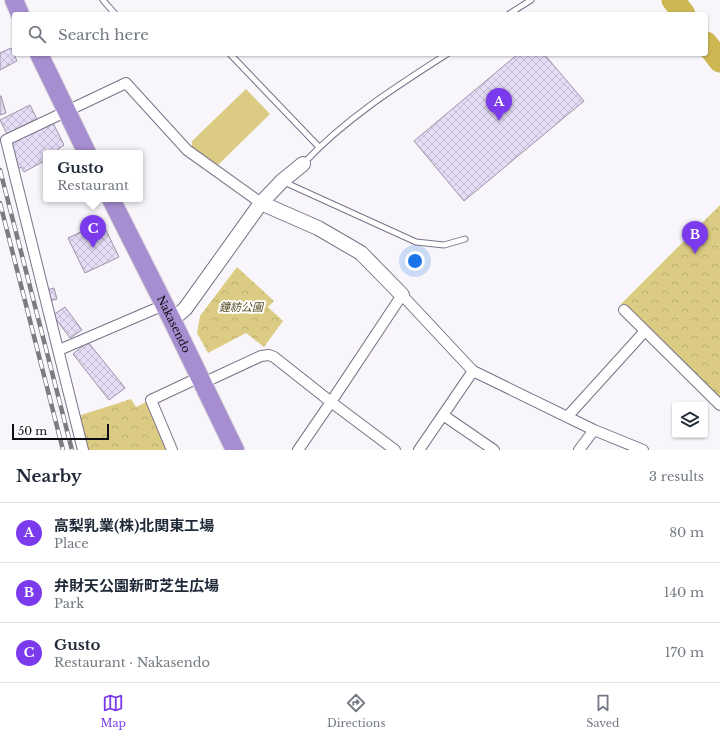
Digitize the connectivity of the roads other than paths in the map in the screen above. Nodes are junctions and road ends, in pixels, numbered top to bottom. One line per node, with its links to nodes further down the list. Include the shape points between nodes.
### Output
1 (14, 0): 4 (highway)
2 (103, 0): 5 (lane)
3 (531, 0): 6 (lane)
4 (19, 12)
5 (113, 12)
6 (512, 12)
7 (40, 56): 10 (highway)
8 (232, 56): 11 (lane)
9 (444, 56): 11 (lane, via 387,93)
10 (67, 112): 12 (highway); 16 (street, via 126,83 187,150); 22 (street, via 6,140)
11 (319, 147): 13 (lane)
12 (86, 150)
13 (303, 164): 14 (street)
14 (282, 181): 16 (street); 17 (lane, via 416,242 444,244)
15 (113, 202): 20 (highway, Nakasendo)
16 (261, 203): 18 (street, via 318,228 360,253); 20 (street, via 185,309)
17 (465, 239)
18 (402, 295): 23 (street); 25 (street)
19 (624, 310): 21 (street)
20 (168, 312): 22 (street); 24 (highway, Nakasendo)
21 (645, 331): 26 (street); 28 (street)
22 (59, 350): 30 (street)
23 (473, 371): 27 (street); 28 (street)
24 (201, 380): 25 (street, via 269,355); 31 (street, via 151,400); 32 (highway, Nakasendo)
25 (331, 402): 33 (street); 34 (street)
26 (720, 405)
27 (443, 415): 35 (street); 36 (street)
28 (567, 417): 29 (street)
29 (594, 430): 37 (street); 38 (street)
30 (84, 450)
31 (172, 450)
32 (235, 450)
33 (298, 450)
34 (395, 450)
35 (419, 450)
36 (494, 450)
37 (579, 450)
38 (643, 450)

